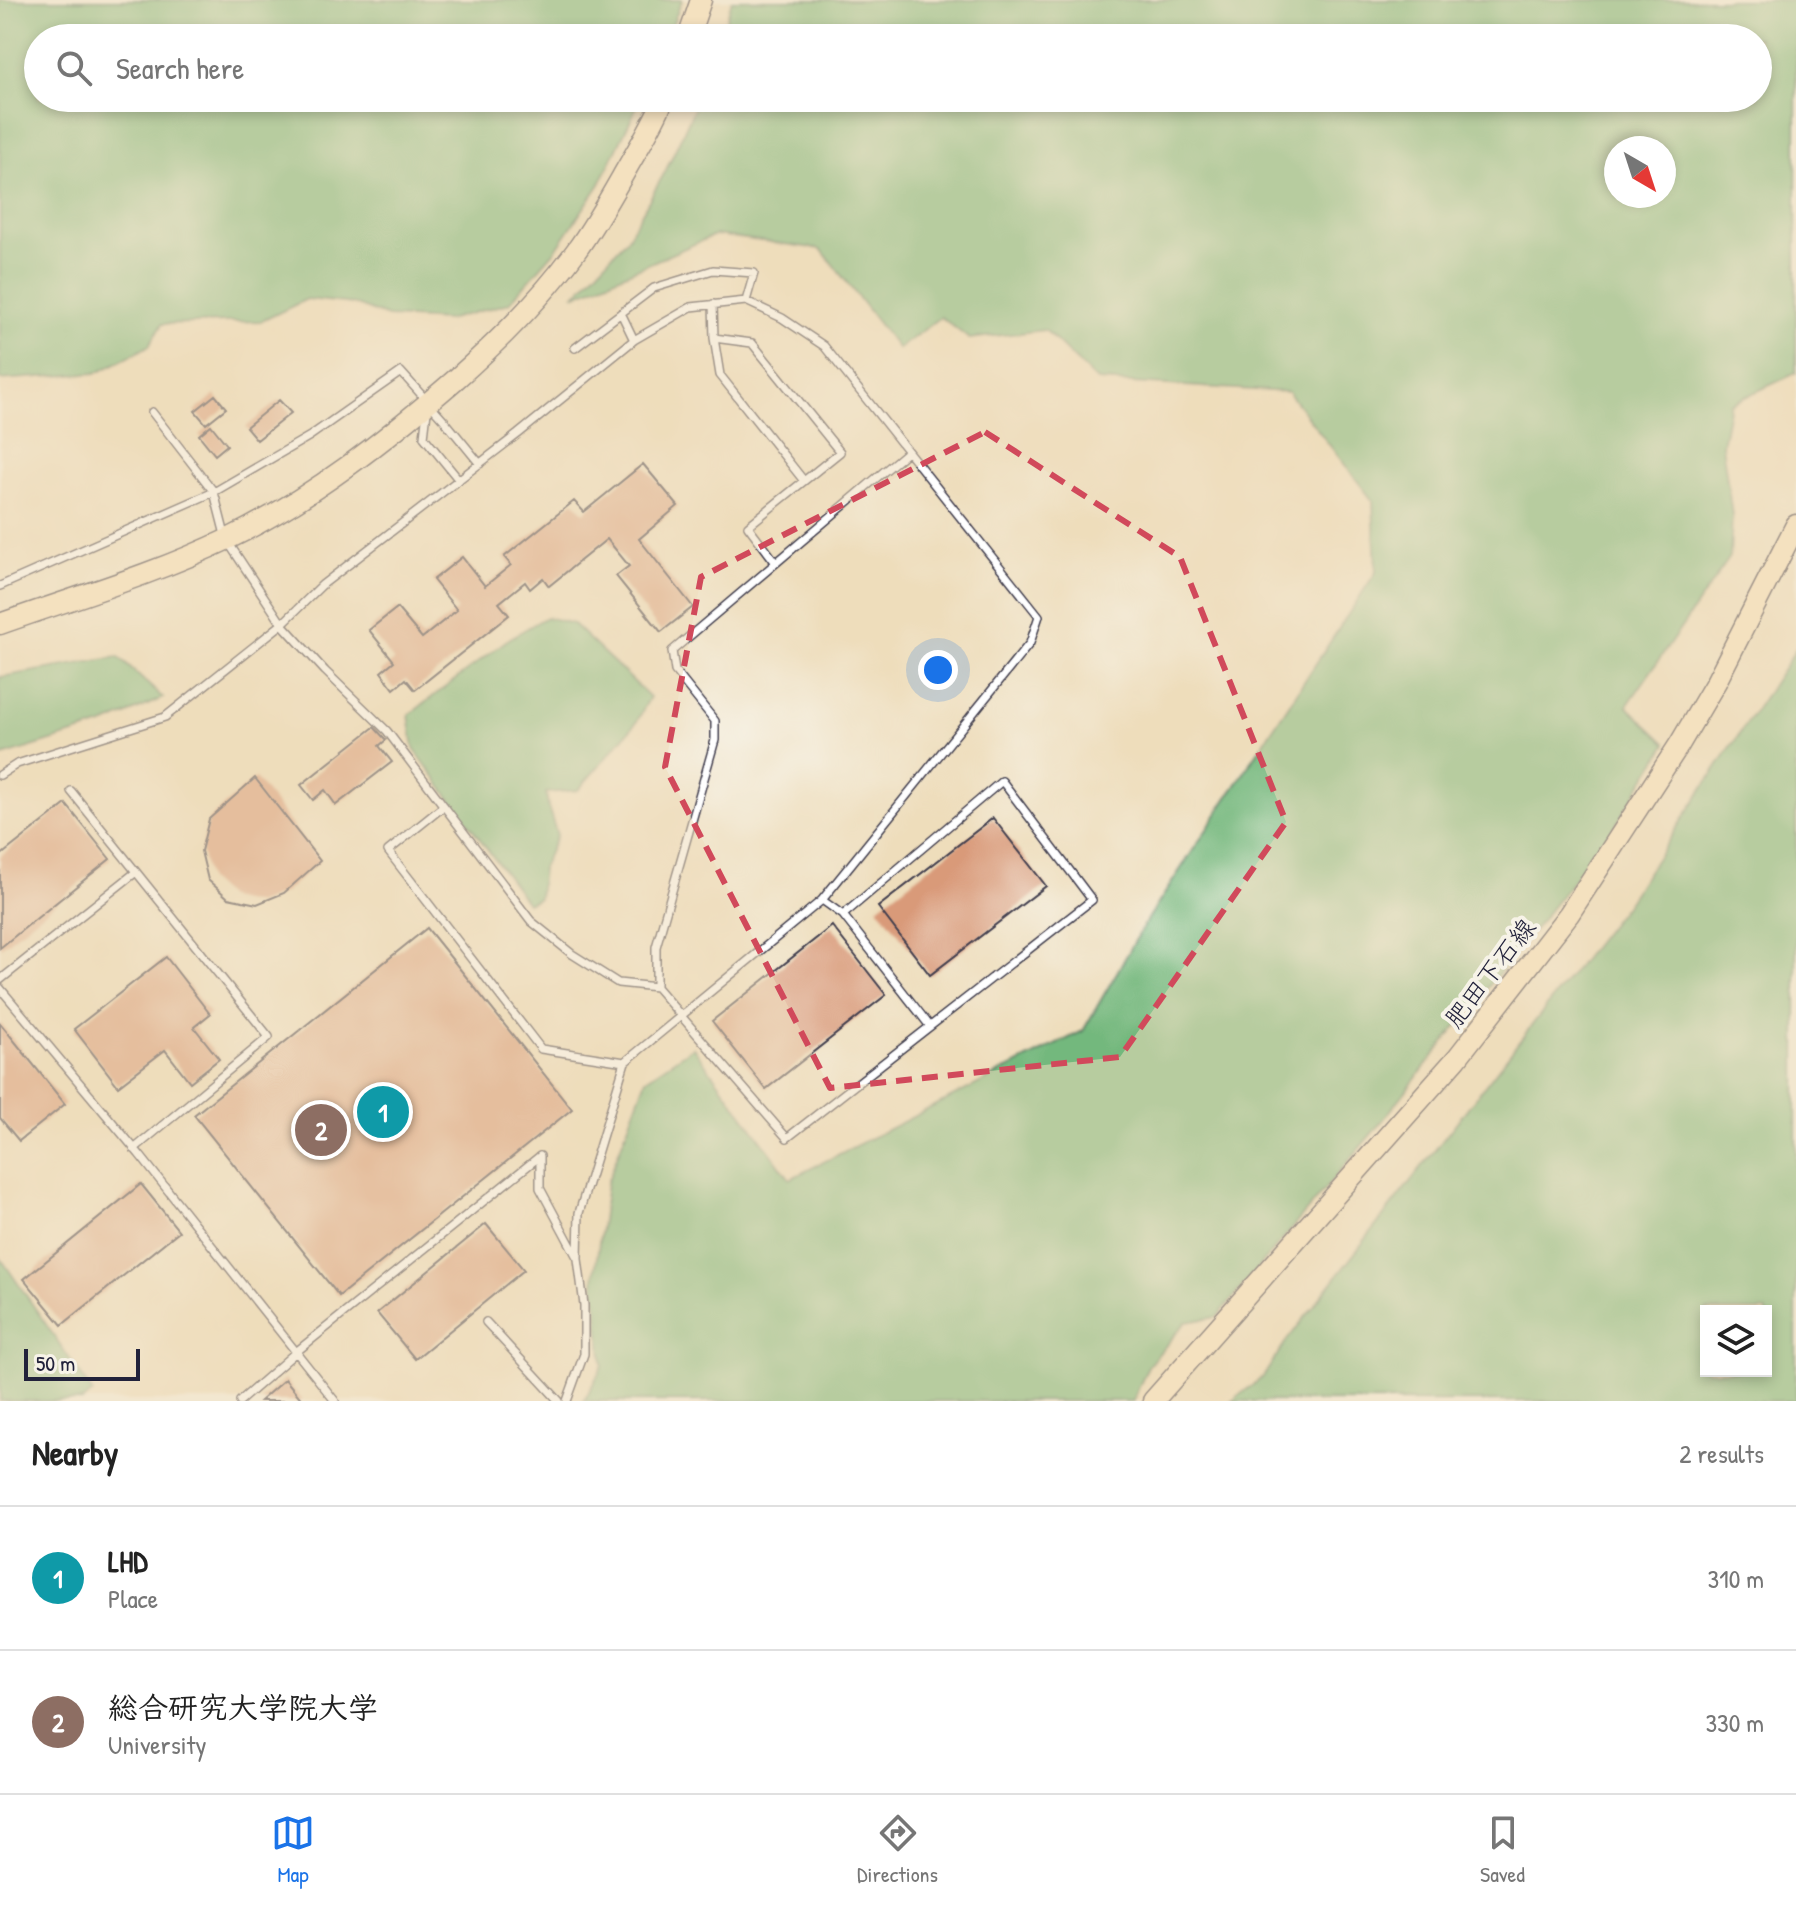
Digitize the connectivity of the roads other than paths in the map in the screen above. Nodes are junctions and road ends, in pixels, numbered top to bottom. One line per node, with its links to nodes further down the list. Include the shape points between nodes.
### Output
1 (701, 0): 2 (main road)
2 (693, 24)
3 (658, 112): 10 (main road, via 577,250 493,347)
4 (746, 301): 5 (lane); 6 (lane, via 754,273 713,270 654,288); 12 (lane, via 824,346)
5 (713, 304): 7 (lane); 8 (lane, via 691,307)
6 (621, 313): 8 (lane); 9 (lane)
7 (714, 338): 15 (lane, via 720,375); 15 (lane, via 752,343 840,452)
8 (634, 340): 13 (lane)
9 (575, 348)
10 (429, 404): 13 (lane); 14 (lane, via 424,437); 16 (lane, via 401,372 310,436); 18 (main road, via 344,470)
11 (152, 412): 16 (lane)
12 (907, 452): 19 (lane); 27 (lane, via 1039,616 1030,643)
13 (480, 464): 14 (lane)
14 (459, 480): 22 (lane, via 322,585)
15 (804, 481): 19 (lane, via 748,526)
16 (214, 492): 18 (lane); 20 (lane)
17 (1796, 525): 43 (main road, 肥田下石線, via 1716,682 1569,914 1457,1058)
18 (226, 539): 21 (main road); 22 (lane)
19 (776, 563): 30 (lane, via 672,651 675,671 715,721 715,740 656,947)
20 (0, 586)
21 (0, 624)
22 (282, 624): 23 (lane, via 165,717 17,764); 25 (lane, via 387,731)
23 (0, 775)
24 (71, 791): 26 (lane)
25 (444, 806): 30 (lane, via 531,921 618,983); 34 (lane, via 388,851 541,1049)
26 (136, 872): 29 (lane); 35 (lane, via 269,1037)
27 (822, 900): 28 (lane); 32 (lane)
28 (843, 915): 33 (lane); 33 (lane, via 1002,781 1092,900)
29 (0, 980)
30 (656, 987): 32 (lane)
31 (0, 988): 35 (lane)
32 (680, 1015): 33 (lane, via 787,1138); 34 (lane)
33 (929, 1025)
34 (625, 1062): 36 (lane, via 579,1213)
35 (134, 1149): 38 (lane)
36 (578, 1259): 38 (lane, via 540,1188 540,1156); 42 (lane, via 584,1354)
37 (486, 1322): 41 (lane)
38 (296, 1352): 39 (lane); 40 (lane)
39 (240, 1401)
40 (335, 1401)
41 (559, 1401)
42 (567, 1401)
43 (1153, 1401)

